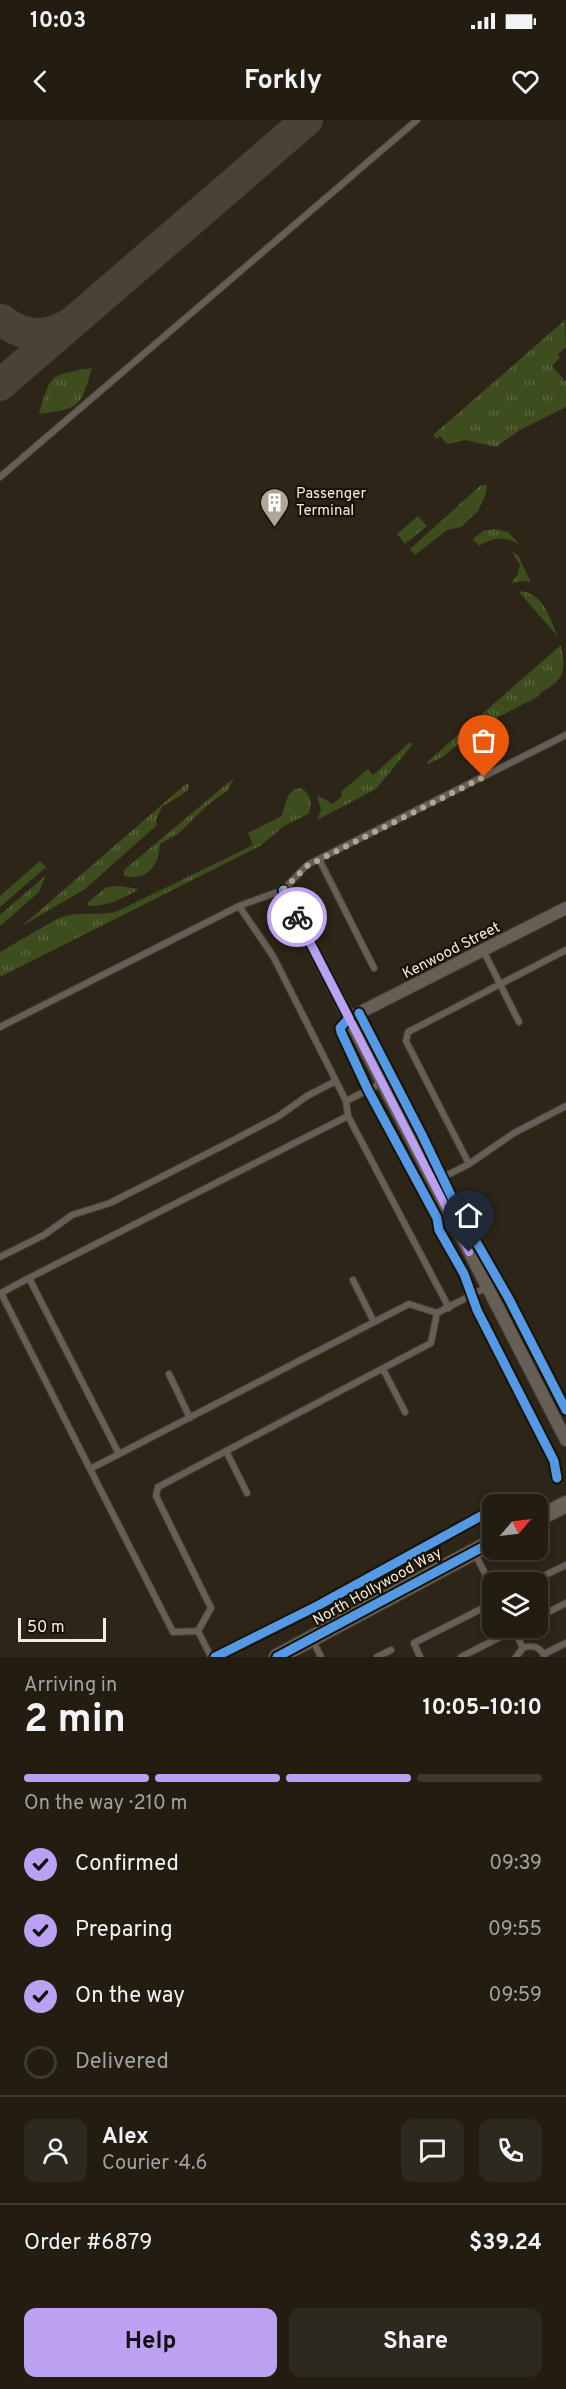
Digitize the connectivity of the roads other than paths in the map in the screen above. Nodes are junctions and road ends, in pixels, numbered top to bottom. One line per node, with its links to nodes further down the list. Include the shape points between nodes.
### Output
1 (417, 120): 2 (lane)
2 (0, 477)
3 (566, 735): 4 (lane)
4 (319, 859): 5 (lane); 10 (lane)
5 (283, 890): 6 (lane); 12 (street)
6 (239, 906): 14 (lane); 15 (lane, via 273,956)
7 (566, 908): 8 (street, Kenwood Street)
8 (483, 950): 11 (lane); 12 (street, Kenwood Street)
9 (566, 950): 11 (lane)
10 (374, 968)
11 (500, 985): 13 (lane); 20 (lane, via 408,1032 406,1041)
12 (349, 1018): 16 (street)
13 (519, 1022)
14 (0, 1027)
15 (336, 1081): 17 (lane); 22 (lane, via 228,1143 110,1203 72,1215 44,1235)
16 (382, 1083): 17 (lane); 21 (street)
17 (346, 1101): 19 (lane)
18 (566, 1106): 20 (lane, via 514,1133)
19 (348, 1116): 23 (lane); 27 (lane)
20 (469, 1164): 21 (lane)
21 (434, 1183): 25 (street)
22 (0, 1257)
23 (29, 1278): 26 (lane); 36 (lane)
24 (353, 1280): 29 (lane)
25 (488, 1287): 27 (lane); 34 (street)
26 (1, 1293): 37 (lane)
27 (449, 1308): 28 (lane)
28 (437, 1313): 29 (lane, via 409,1304); 30 (lane, via 431,1343)
29 (374, 1322): 33 (lane)
30 (383, 1369): 32 (lane); 35 (lane)
31 (169, 1374): 33 (lane)
32 (405, 1412)
33 (190, 1418): 36 (lane)
34 (566, 1440)
35 (226, 1451): 38 (lane); 49 (lane, via 158,1487 156,1496 211,1608)
36 (119, 1454): 37 (lane)
37 (90, 1469): 49 (lane, via 173,1632)
38 (247, 1493)
39 (566, 1504): 40 (main road)
40 (548, 1513)
41 (482, 1547): 42 (main road, North Hollywood Way)
42 (473, 1552): 44 (lane); 52 (main road, North Hollywood Way)
43 (566, 1565): 45 (lane)
44 (484, 1572)
45 (548, 1574)
46 (566, 1603): 48 (lane)
47 (481, 1609): 61 (lane, via 414,1643)
48 (548, 1612)
49 (198, 1631): 57 (lane)
50 (496, 1638): 62 (lane)
51 (519, 1638): 54 (lane)
52 (312, 1639): 58 (main road, North Hollywood Way); 59 (lane)
53 (566, 1643): 56 (lane)
54 (523, 1648): 56 (lane, via 537,1648); 63 (lane)
55 (391, 1650): 60 (lane)
56 (544, 1656)
57 (211, 1657)
58 (277, 1657)
59 (321, 1657)
60 (377, 1657)
61 (420, 1657)
62 (461, 1657)
63 (516, 1657)

